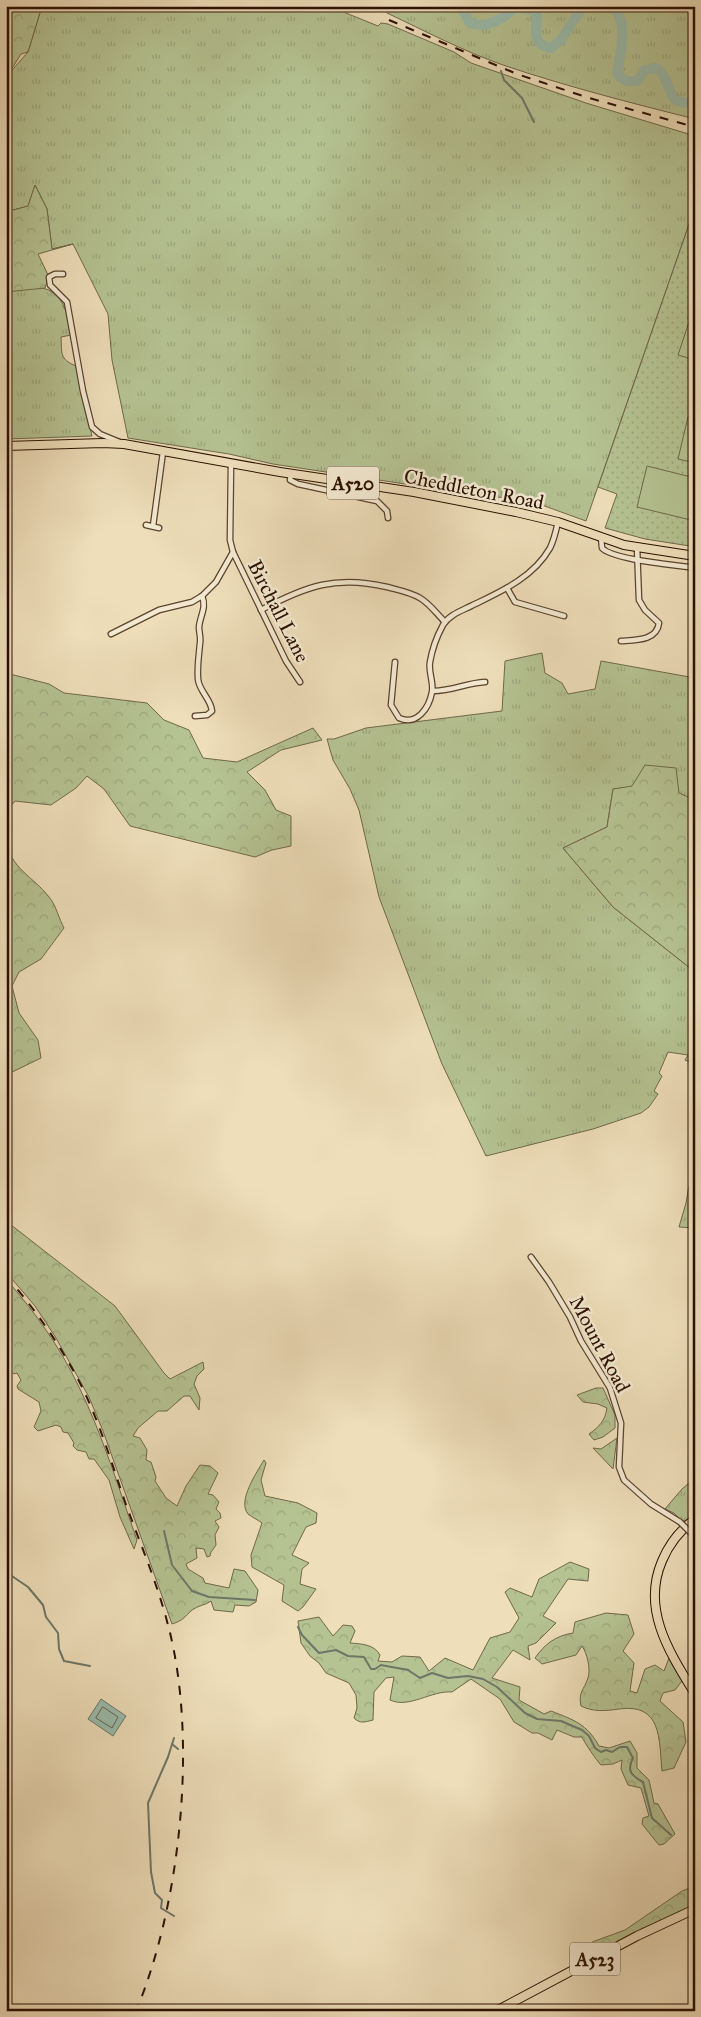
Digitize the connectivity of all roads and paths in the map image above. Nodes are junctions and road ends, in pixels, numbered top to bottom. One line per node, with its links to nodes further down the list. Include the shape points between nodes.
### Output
1 (63, 274): 2 (street, via 49,277 50,285 67,302 92,427)
2 (124, 444): 3 (highway, Cheddleton Road / A520); 4 (highway, Cheddleton Road / A520)
3 (6, 446)
4 (163, 452): 5 (highway, Cheddleton Road / A520); 10 (street)
5 (231, 464): 6 (highway, Cheddleton Road / A520); 14 (street, Birchall Lane, via 230,540)
6 (291, 474): 7 (street, via 290,480 298,484 377,501 387,511); 8 (highway, Cheddleton Road / A520, via 414,492)
7 (388, 518)
8 (558, 522): 12 (highway, Cheddleton Road / A520); 18 (street, via 545,556 528,574)
9 (146, 525): 10 (street)
10 (153, 526): 11 (street)
11 (159, 528)
12 (601, 537): 13 (highway, Cheddleton Road / A520); 16 (street, via 604,551)
13 (637, 547): 15 (highway, Cheddleton Road / A520); 16 (street)
14 (233, 552): 19 (street, Birchall Lane, via 216,582); 20 (street, Birchall Lane)
15 (695, 556)
16 (638, 559): 17 (street); 24 (street, via 639,600 659,623 657,631 648,637)
17 (695, 568)
18 (507, 588): 21 (street, via 515,602); 22 (street)
19 (202, 596): 23 (street, Birchall Lane, via 192,602 158,610); 29 (street, via 204,608 199,628 198,679 212,711)
20 (261, 610): 22 (street, via 304,589 347,582 377,585 411,594 425,602); 26 (street, Birchall Lane)
21 (564, 616)
22 (445, 622): 28 (street, via 430,661)
23 (111, 634)
24 (621, 641)
25 (395, 662): 28 (street, via 391,705 399,718 410,721 419,716)
26 (300, 682)
27 (485, 682): 28 (street, via 448,691)
28 (433, 691)
29 (195, 716)
30 (530, 1257): 32 (street, Mount Road, bridge, via 549,1282 610,1388 621,1423 619,1466 624,1480)
31 (695, 1519): 33 (highway, via 678,1534 665,1554 654,1592 662,1637)
32 (693, 1535)
33 (695, 1694)
34 (695, 1909): 35 (highway, A523)
35 (496, 2011)

